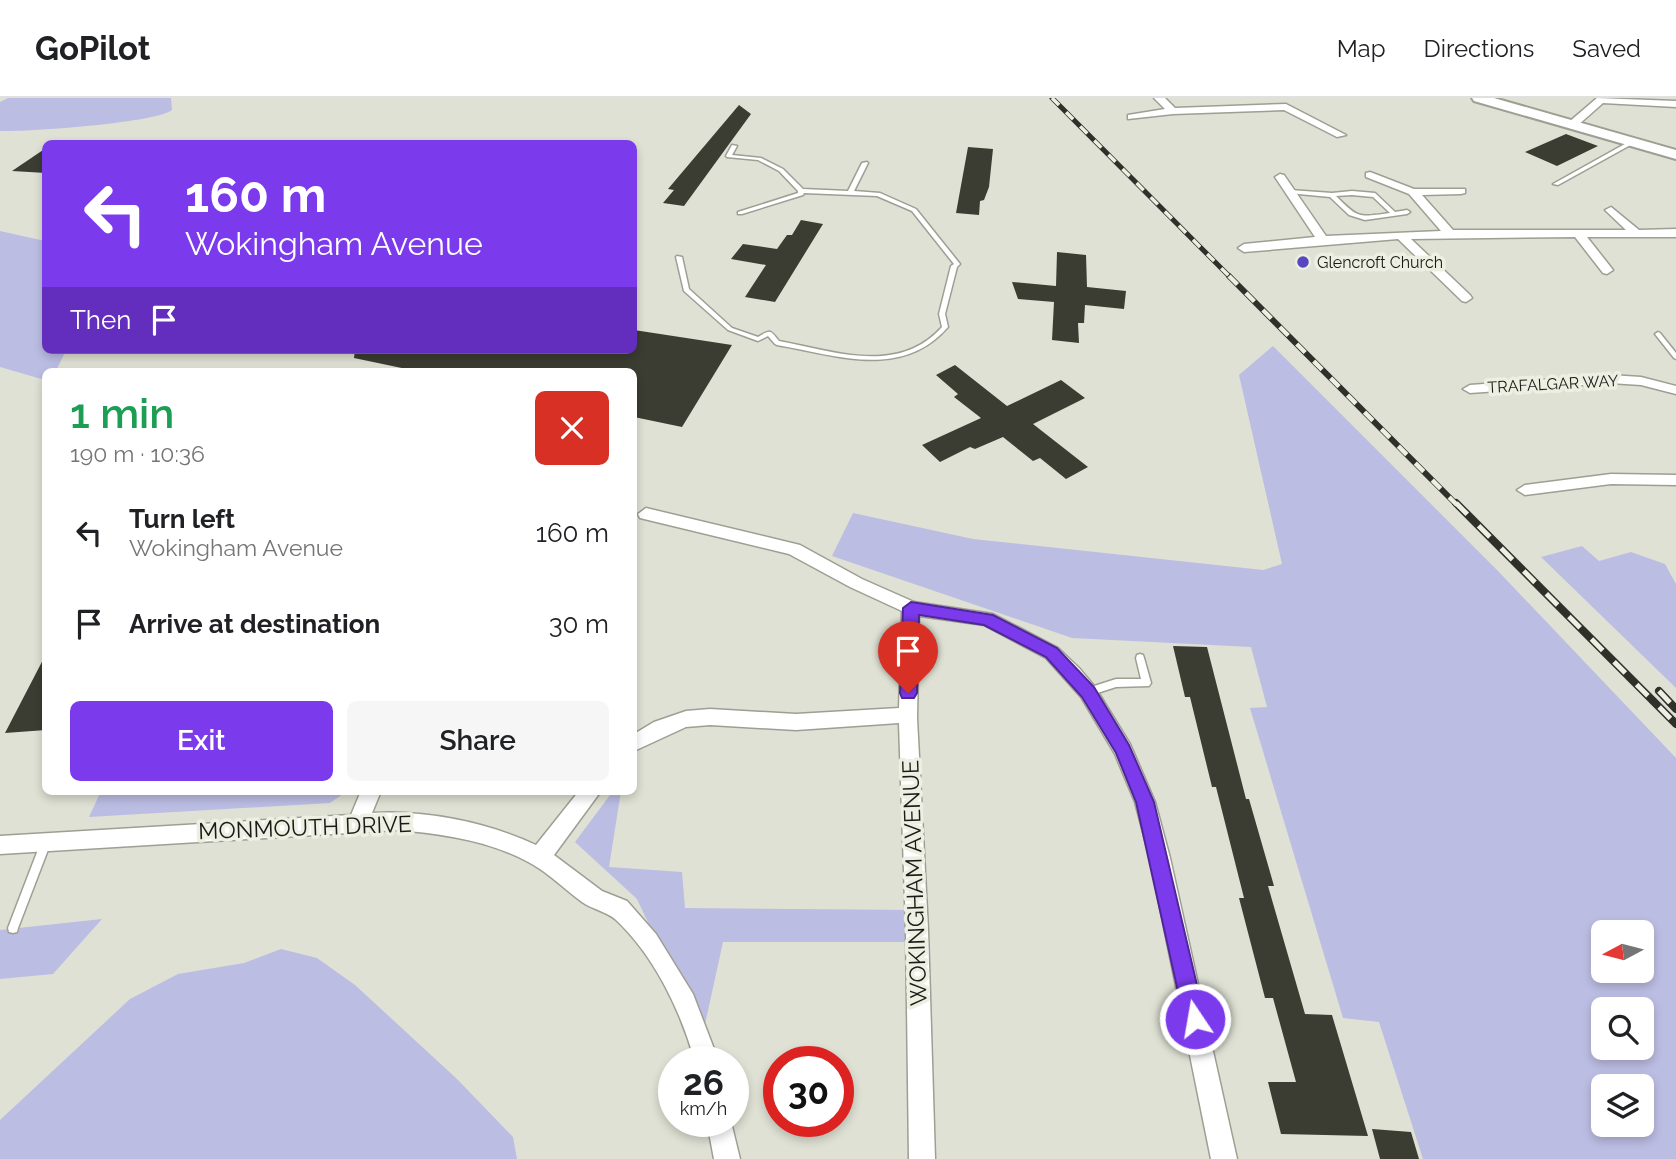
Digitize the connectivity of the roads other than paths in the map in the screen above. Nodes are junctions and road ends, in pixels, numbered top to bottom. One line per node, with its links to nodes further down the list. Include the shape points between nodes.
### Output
1 (1158, 98): 6 (street)
2 (1479, 98): 8 (main road)
3 (1602, 99): 5 (street); 8 (street)
4 (1287, 102): 6 (street); 9 (street)
5 (1676, 104)
6 (1173, 111): 7 (street)
7 (1132, 117)
8 (1573, 124): 10 (main road)
9 (1341, 135)
10 (1632, 142): 12 (main road); 16 (lane)
11 (734, 146): 17 (lane, via 729,156 759,159 781,170)
12 (1676, 155)
13 (865, 163): 18 (lane)
14 (1370, 175): 21 (street)
15 (1280, 177): 20 (street)
16 (1556, 184)
17 (801, 191): 18 (lane); 25 (lane)
18 (851, 191): 34 (lane, via 878,194 914,210 957,264 942,314 945,327 938,337 903,354 874,359 777,342 769,333 758,339 730,329 686,290)
19 (1461, 191): 21 (street)
20 (1290, 192): 22 (lane); 32 (street)
21 (1413, 192): 30 (street)
22 (1332, 195): 26 (lane, via 1352,214 1365,218); 26 (lane, via 1376,195)
23 (1611, 210): 28 (street)
24 (1407, 212): 26 (lane)
25 (740, 213)
26 (1394, 214)
27 (1579, 233): 28 (street); 30 (street); 35 (street)
28 (1636, 233): 29 (street)
29 (1676, 233)
30 (1450, 234): 31 (street)
31 (1401, 235): 32 (street); 36 (street)
32 (1321, 238): 33 (street)
33 (1244, 248)
34 (679, 257)
35 (1607, 270)
36 (1466, 298)
37 (1658, 334): 38 (lane)
38 (1676, 357)
39 (1471, 389): 40 (street, TRAFALGAR WAY, via 1610,379)
40 (1676, 390)
41 (1676, 480): 42 (street, via 1611,479)
42 (1525, 490)
43 (646, 514): 44 (street, via 794,548)
44 (911, 608): 46 (street, via 987,619 1052,653); 47 (street, WOKINGHAM AVENUE)
45 (1140, 658): 46 (lane, via 1146,683 1116,683)
46 (1088, 692): 60 (street, via 1123,750 1145,802)
47 (908, 715): 48 (street, via 796,722 710,716 686,719); 59 (street, WOKINGHAM AVENUE)
48 (637, 741)
49 (369, 795): 51 (street)
50 (588, 795): 54 (street)
51 (358, 822): 52 (street, MONMOUTH DRIVE); 54 (street, MONMOUTH DRIVE, via 434,823)
52 (46, 842): 53 (street, MONMOUTH DRIVE); 55 (lane)
53 (0, 845)
54 (540, 857): 56 (street, MONMOUTH DRIVE, via 603,903 619,907 655,950)
55 (13, 928)
56 (704, 1046)
57 (722, 1137): 58 (street)
58 (727, 1159)
59 (922, 1159)
60 (1224, 1159)

